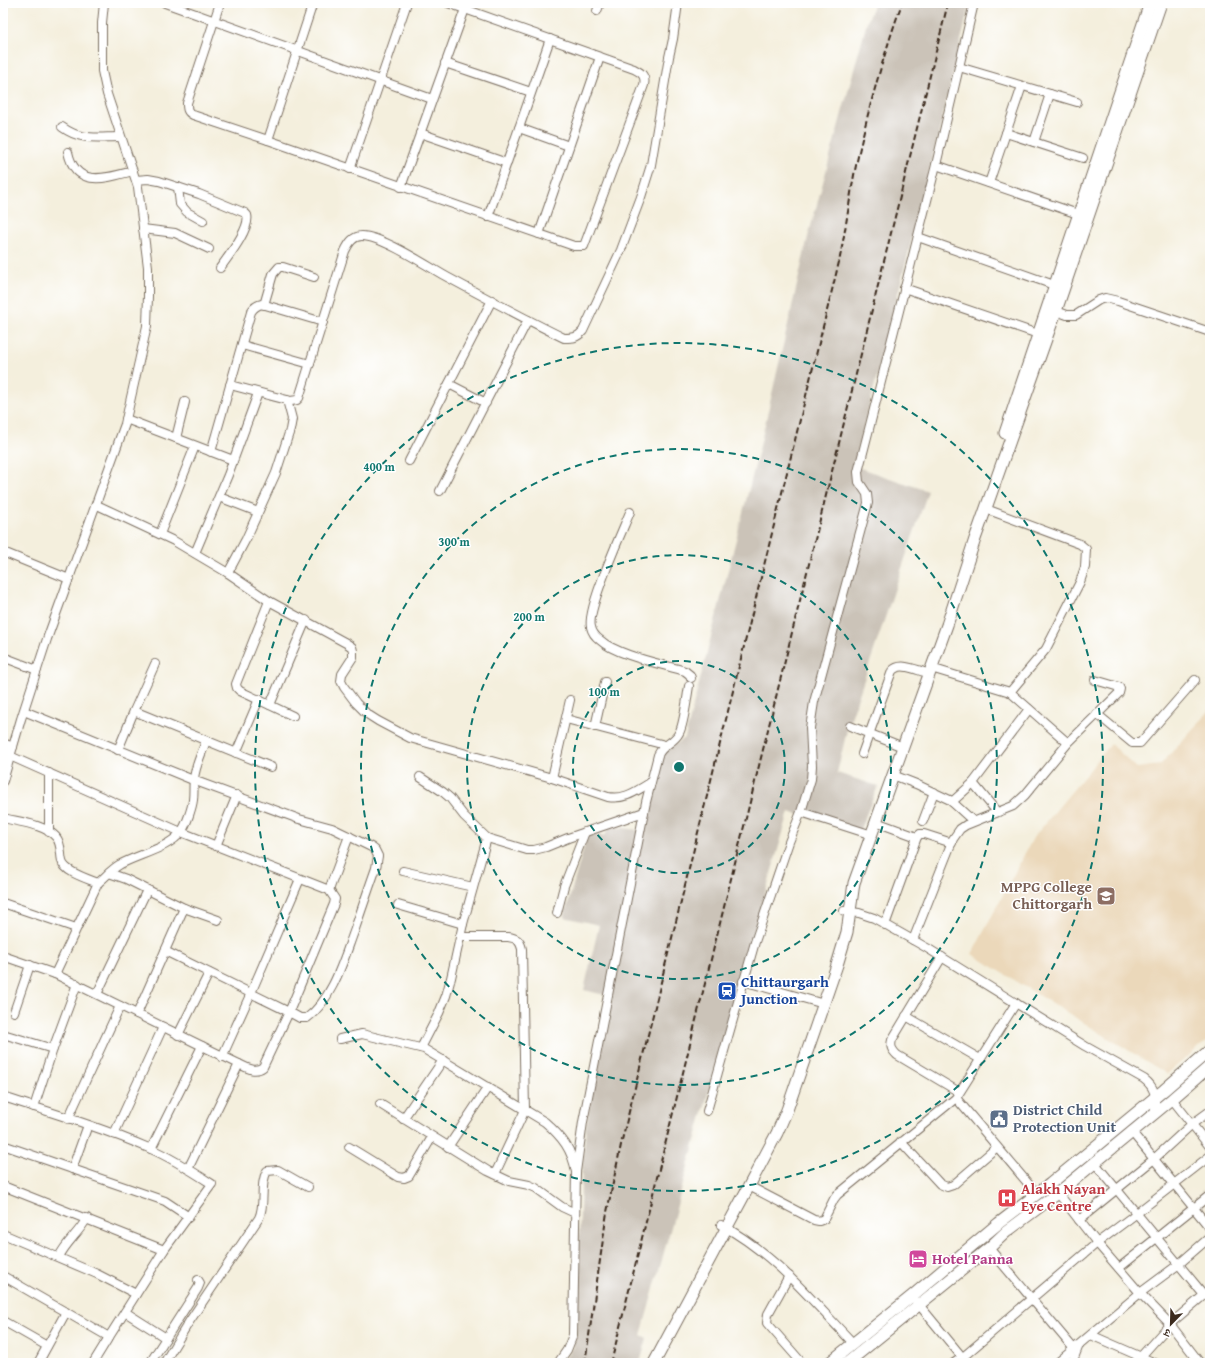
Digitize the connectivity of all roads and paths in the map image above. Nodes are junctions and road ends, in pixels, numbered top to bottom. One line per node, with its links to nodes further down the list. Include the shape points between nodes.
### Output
1 (104, 3): 30 (street, via 102,72)
2 (165, 3): 14 (street)
3 (220, 3): 14 (street)
4 (313, 3): 16 (street)
5 (407, 3): 20 (street)
6 (448, 3): 12 (street)
7 (600, 3): 13 (street)
8 (678, 3): 58 (street, via 651,165 621,250 583,331 578,336 564,338)
9 (974, 3): 19 (street)
10 (1150, 3): 44 (main road)
11 (1161, 3): 57 (main road)
12 (465, 9): 15 (street); 18 (street)
13 (597, 11)
14 (213, 20): 16 (street); 31 (street, via 187,109 192,115)
15 (550, 39): 17 (street); 22 (street)
16 (296, 50): 20 (street); 31 (street)
17 (600, 57): 33 (street); 48 (street, via 643,74 646,79 644,85 584,246 574,246)
18 (446, 63): 22 (street); 24 (street)
19 (959, 67): 21 (street); 37 (street)
20 (380, 81): 24 (street); 38 (street)
21 (1022, 86): 23 (street); 29 (street)
22 (531, 92): 27 (street)
23 (1050, 94): 25 (street); 32 (street)
24 (432, 99): 28 (street)
25 (1077, 102)
26 (62, 127): 30 (street, via 83,137)
27 (519, 128): 33 (street); 36 (street)
28 (420, 133): 36 (street); 43 (street)
29 (1006, 133): 32 (street); 41 (street)
30 (120, 137): 39 (street)
31 (268, 140): 38 (street)
32 (1034, 142): 35 (street)
33 (569, 146): 48 (street)
34 (68, 152): 39 (street, via 73,168 85,177 106,178)
35 (1083, 158)
36 (507, 163): 45 (street)
37 (936, 165): 41 (street); 49 (street)
38 (350, 169): 43 (street)
39 (133, 171): 40 (street)
40 (136, 180): 42 (street, via 148,179); 47 (street)
41 (990, 183): 44 (street)
42 (178, 187): 46 (street, via 180,204 187,212); 51 (street, via 226,204 247,215 247,223 237,244)
43 (401, 187): 45 (street)
44 (1078, 214): 53 (main road)
45 (488, 216): 48 (street)
46 (203, 221)
47 (144, 229): 50 (street, via 175,233); 70 (street, via 148,266 147,326)
48 (539, 234)
49 (918, 238): 53 (street); 54 (street)
50 (209, 249)
51 (220, 268)
52 (314, 277): 56 (street, via 279,267 273,274)
53 (1054, 285): 57 (main road)
54 (904, 288): 61 (street); 131 (street, via 860,461 858,478 867,494 868,503 814,702 810,728 811,779)
55 (492, 300): 58 (street); 59 (street, via 390,245 373,238 355,237 345,251); 64 (street)
56 (264, 305): 59 (street); 62 (street, via 258,305 251,312)
57 (1051, 309): 60 (street, via 1072,316 1105,298 1118,300); 61 (main road); 79 (main road)
58 (528, 320): 69 (street)
59 (323, 322): 63 (street)
60 (1210, 332)
61 (1038, 334): 92 (main road)
62 (242, 345): 63 (street); 65 (street)
63 (310, 364): 67 (street, via 299,398)
64 (449, 384): 69 (street); 75 (street)
65 (230, 385): 66 (street); 73 (street)
66 (258, 393): 67 (street); 74 (street)
67 (287, 400): 80 (street, via 292,419 290,430 276,474)
68 (185, 402): 71 (street)
69 (486, 403): 76 (street)
70 (126, 418): 71 (street); 78 (street)
71 (176, 438): 72 (street)
72 (195, 446): 73 (street); 82 (street)
73 (211, 452): 74 (street)
74 (233, 460): 77 (street)
75 (409, 461)
76 (440, 491)
77 (219, 497): 80 (street); 84 (street)
78 (97, 505): 82 (street); 86 (street)
79 (986, 509): 92 (main road); 96 (street, via 1080,544 1086,549 1085,567 1080,582 1046,649)
80 (258, 512): 85 (street)
81 (630, 512): 113 (street, via 595,600 590,627 600,641 612,648 690,674 680,733)
82 (160, 534): 84 (street)
83 (3, 552): 86 (street)
84 (195, 553): 85 (street)
85 (228, 573): 87 (street)
86 (69, 580): 91 (street)
87 (269, 601): 88 (street); 97 (street, via 236,684 240,691)
88 (306, 620): 99 (street); 122 (street, via 352,647 353,657 342,674 341,681 367,714 410,738)
89 (3, 657): 91 (street)
90 (155, 664): 102 (street)
91 (37, 670): 101 (street)
92 (928, 670): 96 (street); 108 (street, via 903,666 894,668); 112 (main road); 120 (main road)
93 (1095, 680): 103 (street, via 1116,685 1120,690)
94 (1195, 680): 103 (street, via 1138,744 1132,743)
95 (605, 682): 107 (street)
96 (1010, 692): 100 (street)
97 (259, 699): 99 (street); 116 (street)
98 (570, 700): 105 (street)
99 (270, 705): 104 (street)
100 (1029, 709): 111 (street); 125 (street)
101 (24, 711): 114 (street); 115 (street)
102 (134, 711): 109 (street); 114 (street)
103 (1097, 714): 111 (street)
104 (293, 716)
105 (566, 719): 107 (street); 122 (street)
106 (850, 726): 108 (street)
107 (595, 727): 113 (street)
108 (869, 734): 112 (street); 117 (street)
109 (206, 741): 116 (street); 123 (street)
110 (3, 743): 115 (street)
111 (1068, 743): 132 (street, via 1026,796)
112 (898, 745): 140 (main road)
113 (666, 746): 126 (street, via 661,749)
114 (118, 750): 123 (street)
115 (11, 752): 119 (street); 124 (street)
116 (236, 753): 118 (street)
117 (862, 754)
118 (272, 767)
119 (49, 773): 137 (street); 138 (street)
120 (893, 775): 127 (street); 136 (main road)
121 (420, 777): 143 (street, via 450,798)
122 (552, 778): 126 (street, via 614,798 628,796)
123 (193, 780): 128 (street); 138 (street, via 193,802)
124 (3, 781)
125 (973, 782): 129 (street); 132 (street)
126 (650, 783): 130 (street)
127 (934, 792): 129 (street); 134 (street)
128 (237, 795): 141 (street); 145 (street)
129 (952, 802): 135 (street)
130 (644, 812): 139 (street); 224 (street, via 583,1122)
131 (801, 812): 140 (street); 170 (street, via 786,849)
132 (997, 812): 135 (street)
133 (3, 818): 137 (street)
134 (923, 821)
135 (973, 821): 144 (street, via 960,829)
136 (876, 822): 142 (street); 156 (main road, via 854,883)
137 (49, 832): 149 (street, via 60,844 65,868)
138 (182, 832): 145 (street); 147 (street, via 164,846 124,863)
139 (585, 832): 143 (street, via 534,850); 157 (street, via 564,886)
140 (866, 833): 156 (main road, via 850,882)
141 (349, 836): 152 (street); 178 (street, via 375,850 378,856 376,868 336,978 322,1003 307,1018 300,1018)
142 (917, 837): 144 (street, via 924,834); 160 (street)
143 (487, 838): 150 (street)
144 (952, 843): 163 (street)
145 (216, 846): 148 (street)
146 (403, 870): 150 (street)
147 (108, 873): 149 (street); 151 (street)
148 (300, 879): 152 (street); 172 (street)
149 (98, 883): 161 (street)
150 (473, 887): 159 (street)
151 (147, 890): 155 (street); 173 (street)
152 (329, 890): 178 (street, via 335,899 334,904)
153 (3, 903): 161 (street)
154 (398, 905): 159 (street)
155 (184, 908): 158 (street); 164 (street)
156 (848, 911): 160 (street, via 859,913); 174 (main road)
157 (557, 913)
158 (218, 920)
159 (463, 924): 162 (street)
160 (885, 925): 163 (street)
161 (76, 928): 169 (street)
162 (460, 937): 186 (street, via 446,996); 201 (street, via 508,937 521,943)
163 (913, 940): 166 (street)
164 (165, 951): 168 (street); 179 (street)
165 (3, 956): 167 (street)
166 (942, 957): 175 (street); 180 (street)
167 (30, 964): 169 (street); 177 (street)
168 (209, 973): 172 (street); 183 (street)
169 (55, 974): 171 (street)
170 (744, 981): 174 (street); 202 (street)
171 (77, 984): 173 (street); 187 (street)
172 (251, 993): 178 (street); 189 (street)
173 (97, 994): 176 (street)
174 (821, 1003): 228 (main road, via 787,1110); 240 (main road, via 771,1131)
175 (1016, 1003): 190 (street); 197 (street, via 1144,1079 1151,1085)
176 (120, 1006): 179 (street); 205 (street)
177 (14, 1012)
178 (289, 1012): 192 (street, via 263,1067 257,1071)
179 (137, 1014): 181 (street)
180 (906, 1016): 190 (street); 195 (street, via 892,1040 893,1052)
181 (163, 1027): 183 (street); 210 (street)
182 (3, 1034): 187 (street)
183 (178, 1035): 185 (street)
184 (340, 1039): 186 (street, via 362,1034)
185 (202, 1046): 189 (street); 218 (street)
186 (421, 1048): 191 (street)
187 (53, 1049): 200 (street)
188 (1210, 1050): 197 (main road)
189 (222, 1057): 192 (street)
190 (980, 1059): 195 (street)
191 (443, 1060): 194 (street); 206 (street)
192 (239, 1064): 223 (street)
193 (1210, 1067): 198 (main road)
194 (488, 1087): 201 (street); 215 (street)
195 (958, 1095): 212 (street); 216 (street)
196 (3, 1097): 200 (street)
197 (1155, 1098): 204 (street); 232 (main road)
198 (1172, 1099): 204 (main road); 207 (street)
199 (380, 1104): 206 (street)
200 (34, 1107): 205 (street)
201 (525, 1110): 224 (street, via 545,1122 558,1134 574,1159); 225 (street)
202 (707, 1111)
203 (1210, 1111): 207 (street)
204 (1154, 1113): 209 (main road)
205 (68, 1119): 208 (street)
206 (403, 1119): 211 (street)
207 (1192, 1124): 217 (street); 220 (street)
208 (88, 1125): 210 (street); 222 (street)
209 (1131, 1131): 220 (street); 221 (main road)
210 (114, 1134): 218 (street)
211 (432, 1137): 214 (street, via 409,1176 404,1178 398,1177); 215 (street)
212 (901, 1142): 216 (street, via 940,1184 947,1187); 228 (street, via 837,1195 822,1220 814,1220)
213 (3, 1145): 222 (street)
214 (349, 1147)
215 (448, 1147): 225 (street)
216 (997, 1147): 232 (street)
217 (1210, 1147)
218 (151, 1149): 223 (street)
219 (1210, 1156): 226 (street)
220 (1154, 1159): 226 (street); 230 (street)
221 (1094, 1162): 230 (street); 231 (main road)
222 (72, 1169): 237 (street, via 165,1200)
223 (188, 1169): 237 (street, via 212,1184)
224 (576, 1172): 235 (street)
225 (495, 1174): 235 (street, via 509,1181 536,1188)
226 (1174, 1183): 234 (street); 236 (street)
227 (3, 1186): 238 (street)
228 (749, 1186): 240 (main road)
229 (308, 1188): 275 (street, via 278,1170 267,1171 259,1218)
230 (1117, 1189): 236 (street); 239 (street)
231 (1058, 1193): 239 (street); 246 (main road)
232 (1037, 1194): 257 (main road)
233 (1210, 1196): 234 (street)
234 (1194, 1209): 241 (street); 243 (street)
235 (575, 1213): 276 (street, via 571,1344)
236 (1137, 1213): 243 (street); 245 (street)
237 (189, 1217): 247 (street)
238 (87, 1218): 247 (street); 248 (street)
239 (1079, 1220): 245 (street)
240 (724, 1227): 252 (street, via 764,1254); 277 (main road); 278 (main road)
241 (1210, 1228)
242 (3, 1234): 248 (street)
243 (1157, 1238): 249 (street); 250 (street)
244 (1210, 1238): 249 (street)
245 (1097, 1243): 250 (street); 258 (street)
246 (989, 1248): 258 (street); 259 (main road)
247 (164, 1250): 256 (street)
248 (59, 1257): 256 (street)
249 (1179, 1264): 254 (street); 255 (street)
250 (1119, 1268): 255 (street)
251 (3, 1276): 260 (street)
252 (789, 1276): 267 (street); 279 (street, via 768,1314 767,1323)
253 (198, 1280): 266 (street, via 198,1288)
254 (1207, 1292): 263 (street)
255 (1140, 1293): 263 (street); 264 (street)
256 (136, 1294): 261 (street)
257 (912, 1296): 259 (street); 267 (main road)
258 (1031, 1299): 269 (street); 271 (street)
259 (919, 1305): 271 (street); 281 (main road)
260 (66, 1312): 265 (street); 268 (street)
261 (125, 1312): 265 (street); 266 (street)
262 (3, 1322): 268 (street)
263 (1170, 1324): 270 (street); 287 (street)
264 (1091, 1335): 269 (street); 270 (street)
265 (109, 1337): 273 (street)
266 (166, 1338): 274 (street)
267 (853, 1343): 280 (main road)
268 (47, 1346): 272 (street)
269 (1077, 1347): 283 (street); 284 (street)
270 (1141, 1356): 285 (street); 286 (street)
271 (965, 1360): 282 (street)
272 (38, 1363)
273 (93, 1363)
274 (150, 1363)
275 (164, 1363)
276 (558, 1363)
277 (647, 1363)
278 (654, 1363)
279 (802, 1363)
280 (829, 1363)
281 (847, 1363)
282 (954, 1363)
283 (1057, 1363)
284 (1072, 1363)
285 (1135, 1363)
286 (1155, 1363)
287 (1200, 1363)

